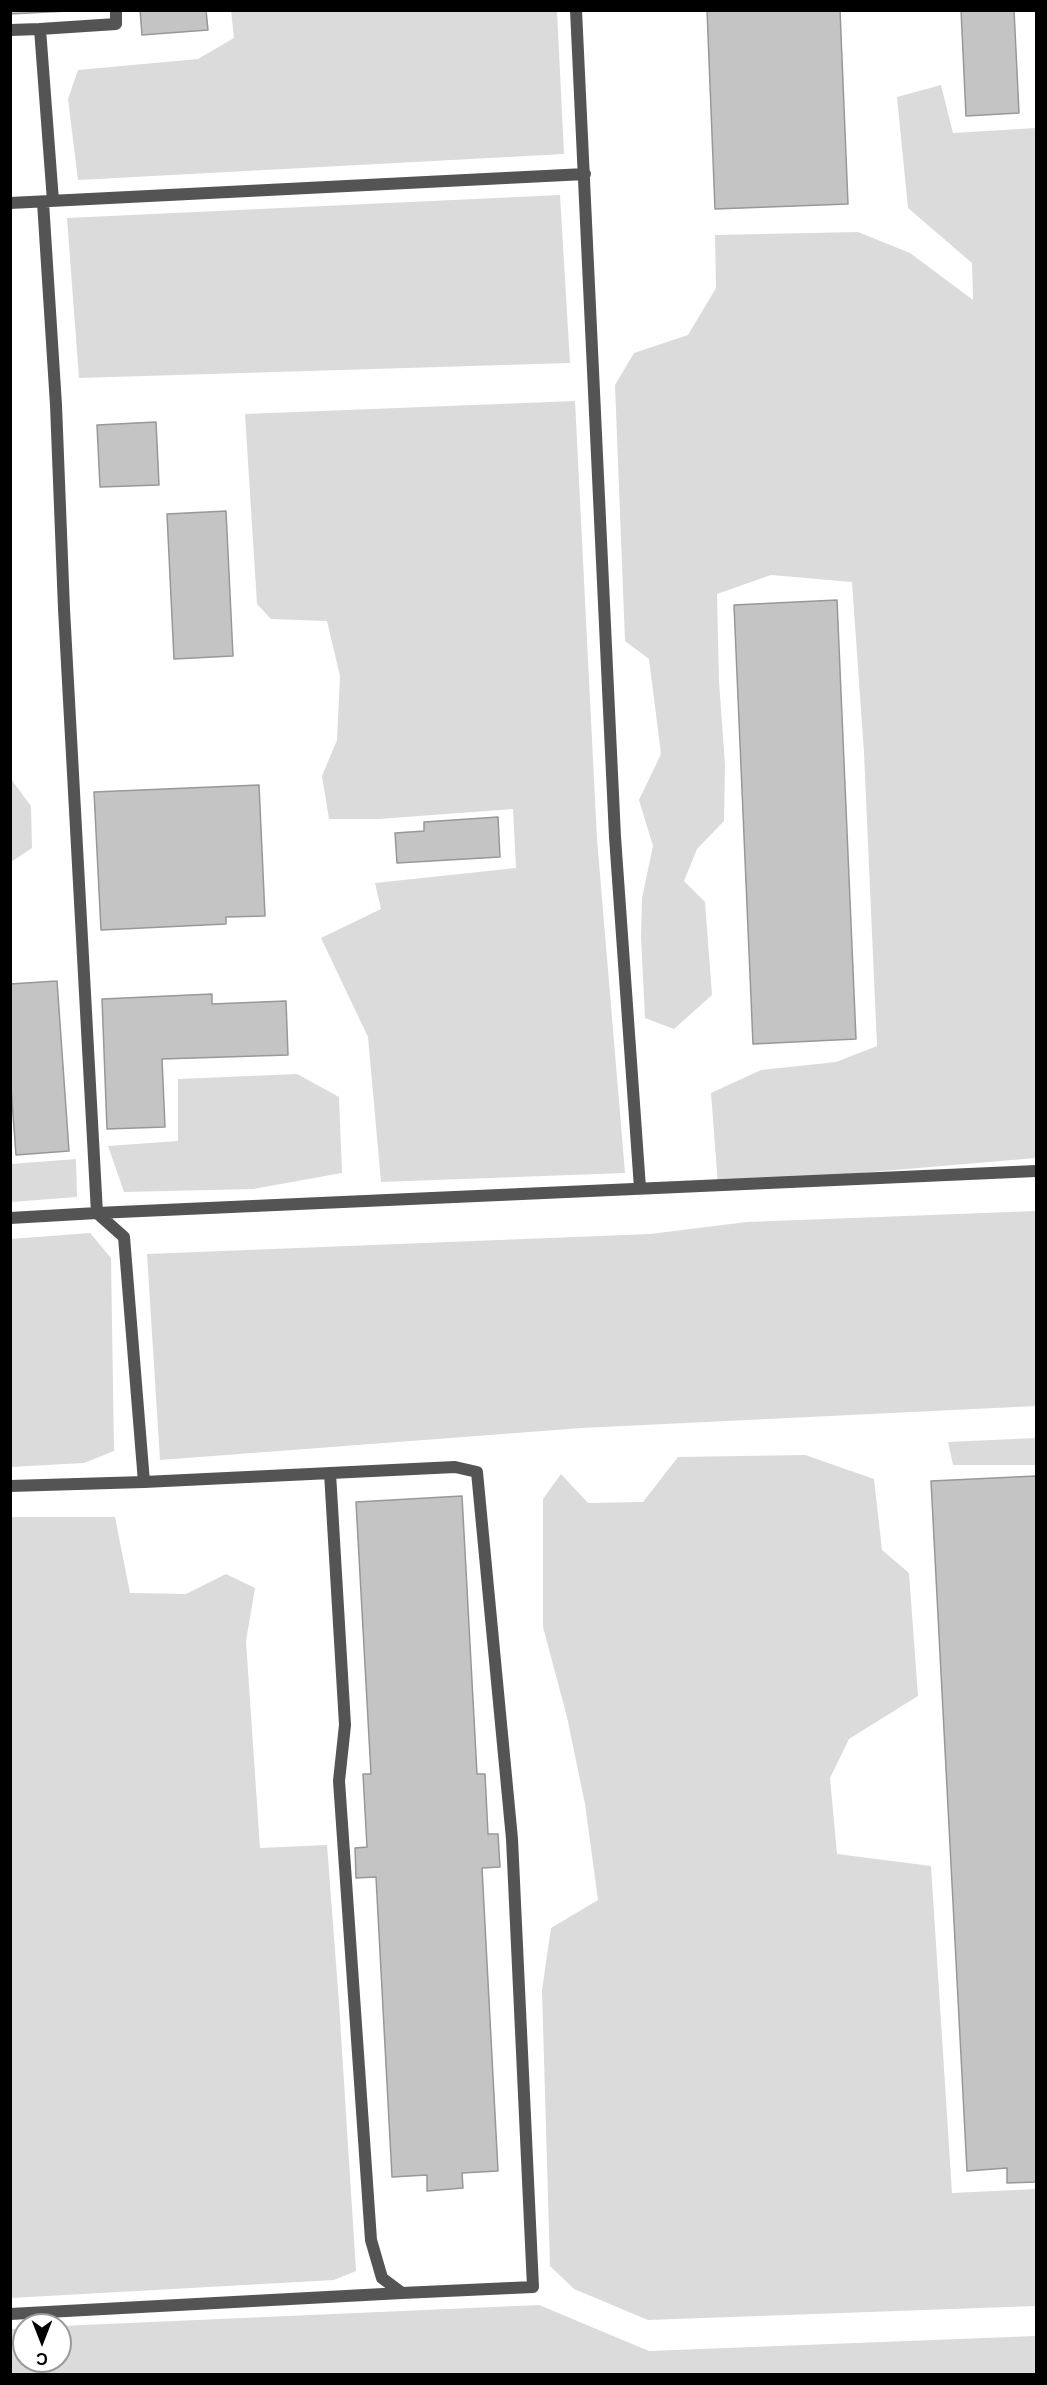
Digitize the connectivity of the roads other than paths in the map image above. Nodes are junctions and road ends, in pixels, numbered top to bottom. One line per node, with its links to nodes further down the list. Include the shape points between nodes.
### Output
1 (116, 10): 3 (lane, via 116,24)
2 (576, 10): 5 (lane)
3 (40, 29): 4 (lane); 6 (lane)
4 (10, 30)
5 (585, 174): 6 (lane); 9 (lane, via 615,837)
6 (48, 201): 7 (lane); 10 (lane, via 64,609)
7 (10, 203)
8 (1036, 1171): 9 (lane)
9 (640, 1188): 10 (lane)
10 (97, 1213): 11 (lane); 13 (lane, via 124,1237)
11 (10, 1218)
12 (330, 1473): 13 (lane); 15 (lane, via 345,1725 339,1781 371,2240 382,2278); 15 (lane, via 455,1467 477,1472 512,1839 533,2287)
13 (144, 1482): 14 (lane)
14 (10, 1486)
15 (402, 2293): 16 (lane)
16 (10, 2314)

